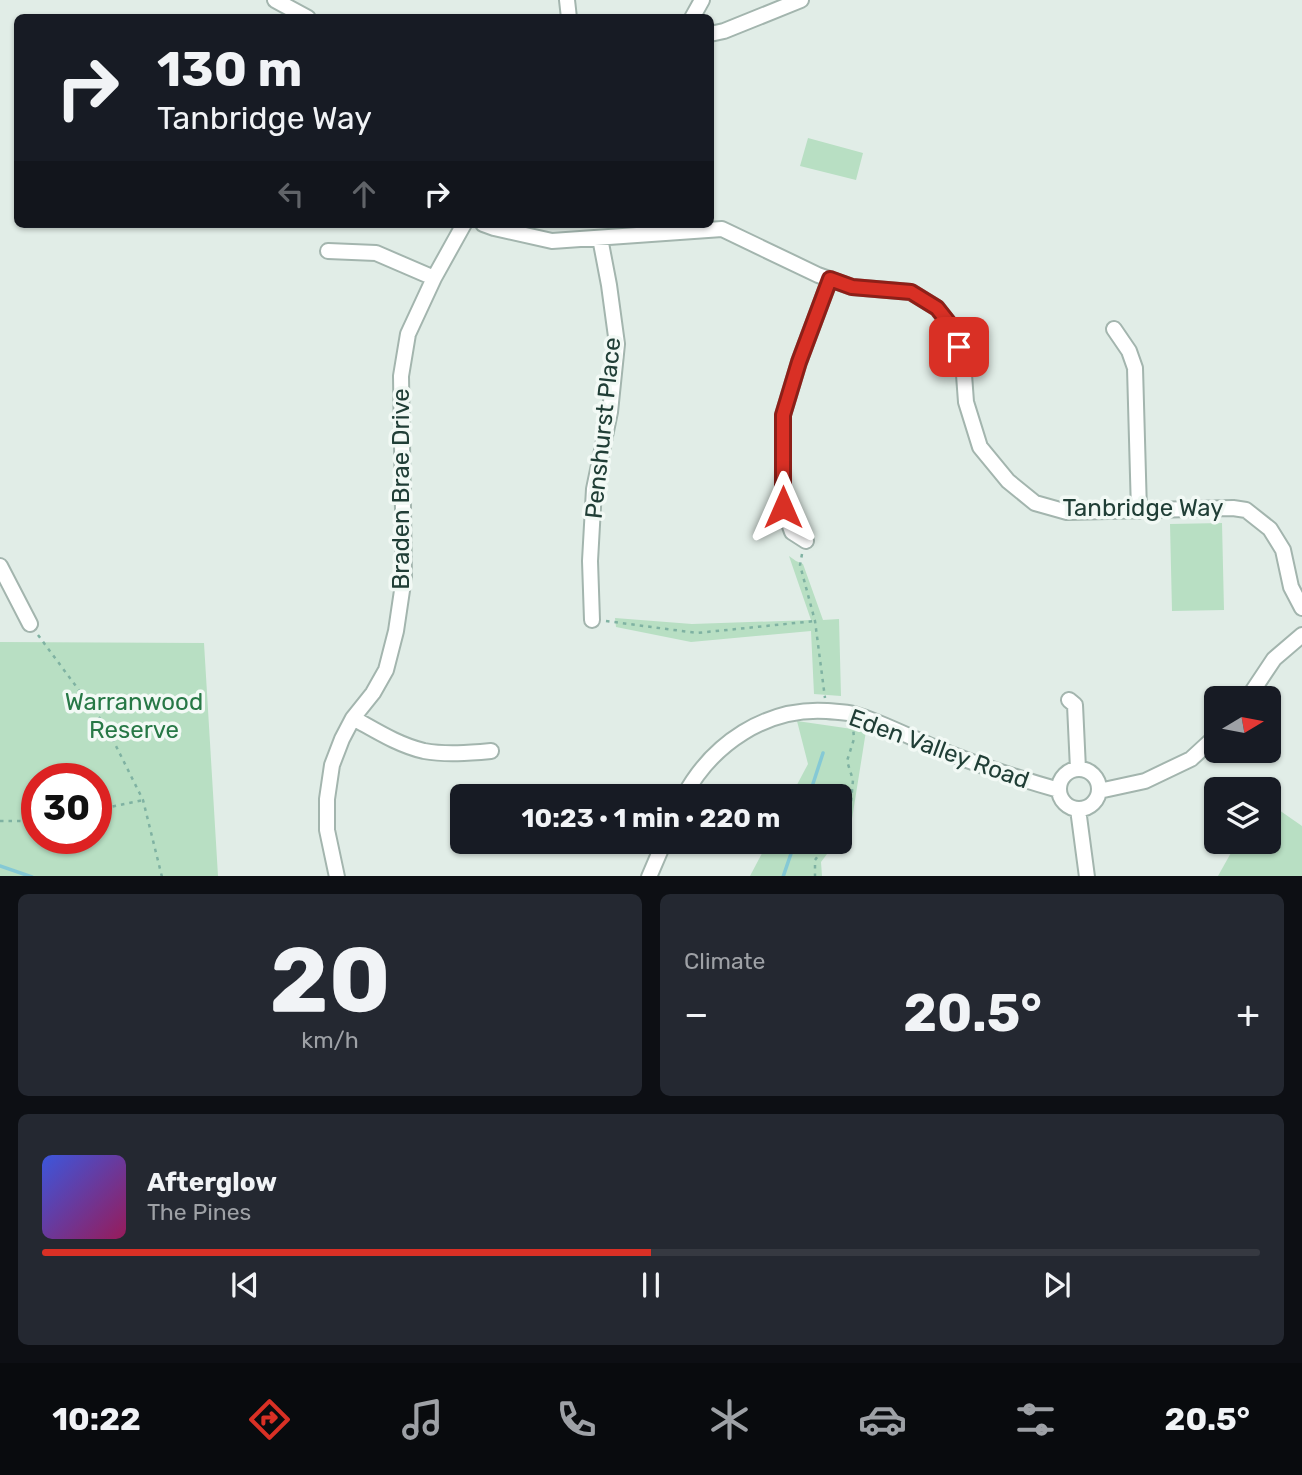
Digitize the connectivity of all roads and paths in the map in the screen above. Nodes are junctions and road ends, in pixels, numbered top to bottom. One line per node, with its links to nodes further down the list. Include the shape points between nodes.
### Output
1 (275, 0): 3 (street)
2 (801, 0): 4 (street)
3 (301, 14)
4 (714, 33)
5 (462, 228): 9 (street, Braden Brae Drive)
6 (494, 228): 7 (street, Tanbridge Way, via 552,241)
7 (600, 237): 10 (street, Tanbridge Way, via 722,229); 16 (street, Penshurst Place, via 617,344 610,412 594,489)
8 (328, 251): 9 (street, via 376,253)
9 (434, 278): 24 (street, Braden Brae Drive, via 408,334 401,376 404,577 396,631 386,670)
10 (830, 279): 12 (street, Tanbridge Way, via 852,287 911,292 937,308 956,332 965,402 980,447 1007,481 1035,503 1067,512); 13 (street, via 783,415 783,507 792,531)
11 (1114, 329): 12 (street, via 1135,368)
12 (1139, 511): 15 (street, Tanbridge Way, via 1246,510 1270,529 1283,550 1291,587)
13 (806, 541): 17 (path, via 800,565)
14 (0, 566): 18 (street)
15 (1302, 608)
16 (592, 620): 17 (path, via 697,633)
17 (815, 621): 22 (path)
18 (30, 624): 32 (path, via 107,728)
19 (1302, 635): 20 (street, via 1274,659)
20 (1256, 686)
21 (1075, 702): 27 (street)
22 (827, 711): 23 (street, Eden Valley Road); 28 (street, Eden Valley Road, via 793,712 752,727 710,758)
23 (852, 714): 29 (path, via 848,761); 30 (street, Eden Valley Road)
24 (353, 718): 26 (street, via 424,751); 40 (street, Braden Brae Drive, via 332,765 327,799 327,830)
25 (1204, 747): 31 (street, via 1191,759 1145,781)
26 (491, 751)
27 (1078, 769): 30 (street, Eden Valley Road, via 1063,778); 31 (street, via 1091,773)
28 (691, 784)
29 (852, 787)
30 (1059, 790): 34 (street, Eden Valley Road, via 1067,806)
31 (1099, 791): 34 (street, via 1090,806)
32 (143, 800): 33 (path); 39 (path)
33 (112, 807)
34 (1078, 809): 43 (street)
35 (0, 821): 36 (path)
36 (21, 821)
37 (659, 854): 41 (street)
38 (819, 854): 42 (path)
39 (162, 876)
40 (337, 876)
41 (649, 876)
42 (815, 876)
43 (1087, 876)

